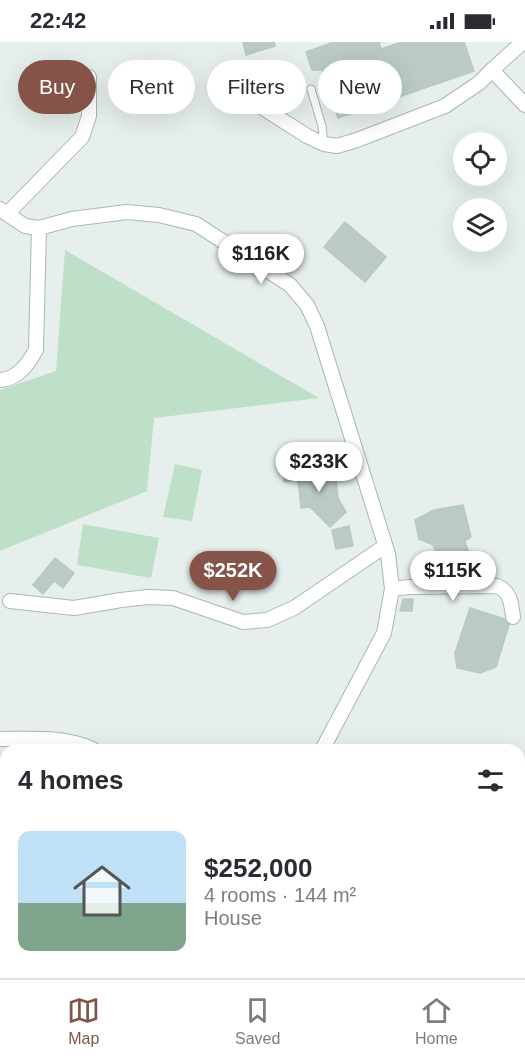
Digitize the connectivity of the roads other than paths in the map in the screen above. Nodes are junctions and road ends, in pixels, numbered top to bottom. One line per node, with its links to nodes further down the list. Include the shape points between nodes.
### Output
1 (523, 42): 2 (street)
2 (492, 70): 4 (street); 7 (street, via 445,106 357,140 337,146)
3 (311, 89): 7 (lane)
4 (525, 105)
5 (89, 114): 8 (street, via 82,137)
6 (272, 114): 7 (street)
7 (324, 144)
8 (4, 212): 9 (street, via 25,226)
9 (39, 228): 10 (street, via 36,350 27,367); 11 (street, via 127,212 159,214 196,224 290,285 307,305 317,326)
10 (0, 380)
11 (386, 546): 12 (street); 13 (street, via 294,608 267,620 243,622 173,598 148,597 74,608)
12 (392, 590): 14 (street, via 497,586 510,597); 17 (street, via 384,633)
13 (10, 601)
14 (513, 617)
15 (0, 739): 16 (street)
16 (78, 744)
17 (325, 744)

